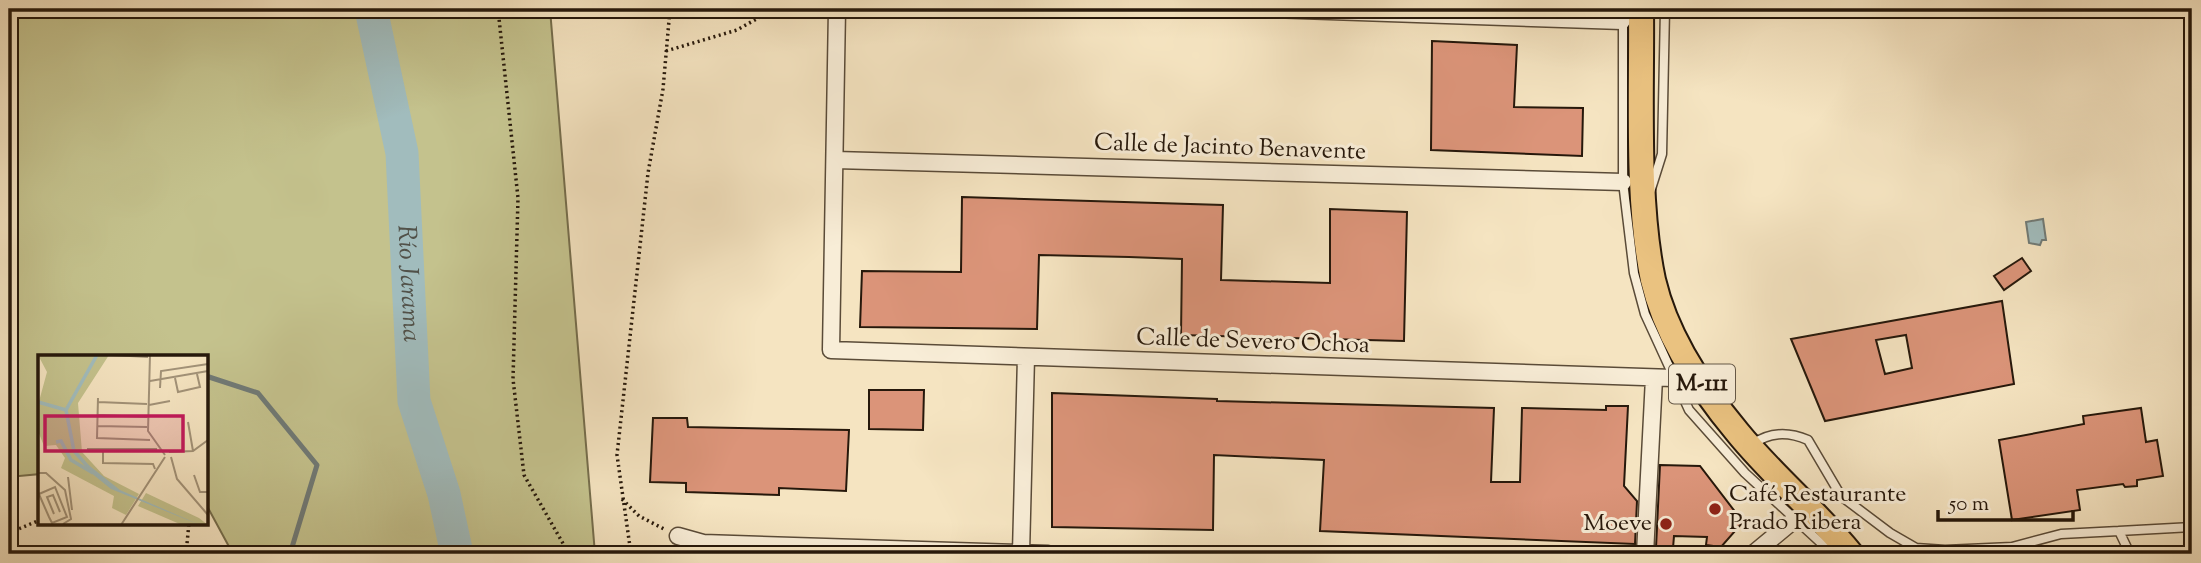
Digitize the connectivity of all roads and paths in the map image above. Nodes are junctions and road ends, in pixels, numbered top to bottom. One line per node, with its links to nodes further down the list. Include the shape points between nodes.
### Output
1 (498, 9): 27 (path, via 518,198 513,379 524,475)
2 (670, 9): 8 (path)
3 (774, 9): 8 (path, via 737,30)
4 (837, 9): 9 (street)
5 (1271, 9): 7 (street)
6 (1665, 9): 11 (lane, via 1662,154)
7 (1629, 13): 10 (lane); 11 (main road, M-111)
8 (666, 51): 16 (path, via 627,341 617,455)
9 (835, 160): 10 (street, Calle de Jacinto Benavente); 12 (street, Calle de Severo Ochoa, via 831,350)
10 (1623, 182): 14 (lane, via 1634,273 1645,314)
11 (1645, 200): 15 (main road, M-111, via 1654,282 1670,328 1713,402)
12 (1026, 357): 13 (street, Calle de Severo Ochoa); 29 (street)
13 (1654, 378): 14 (street, Calle de Severo Ochoa); 31 (street)
14 (1673, 378): 17 (lane, via 1689,410 1715,441)
15 (1749, 446): 21 (lane, via 1772,434 1808,440 1841,496 1916,548 2012,547 2061,534); 24 (main road, M-111)
16 (622, 499): 23 (path, via 639,516); 28 (path)
17 (1794, 520): 24 (lane); 32 (street)
18 (38, 521): 22 (path)
19 (189, 524): 26 (path)
20 (2192, 527): 21 (lane)
21 (2119, 531): 35 (lane)
22 (9, 533)
23 (678, 536): 25 (street, via 703,543)
24 (1833, 542): 33 (main road, M-111); 34 (main road, M-111)
25 (919, 553): 29 (street)
26 (186, 554)
27 (569, 554)
28 (631, 554)
29 (1021, 554): 30 (street)
30 (1048, 554)
31 (1645, 554)
32 (1753, 554)
33 (1851, 554)
34 (1874, 554)
35 (2130, 554)

